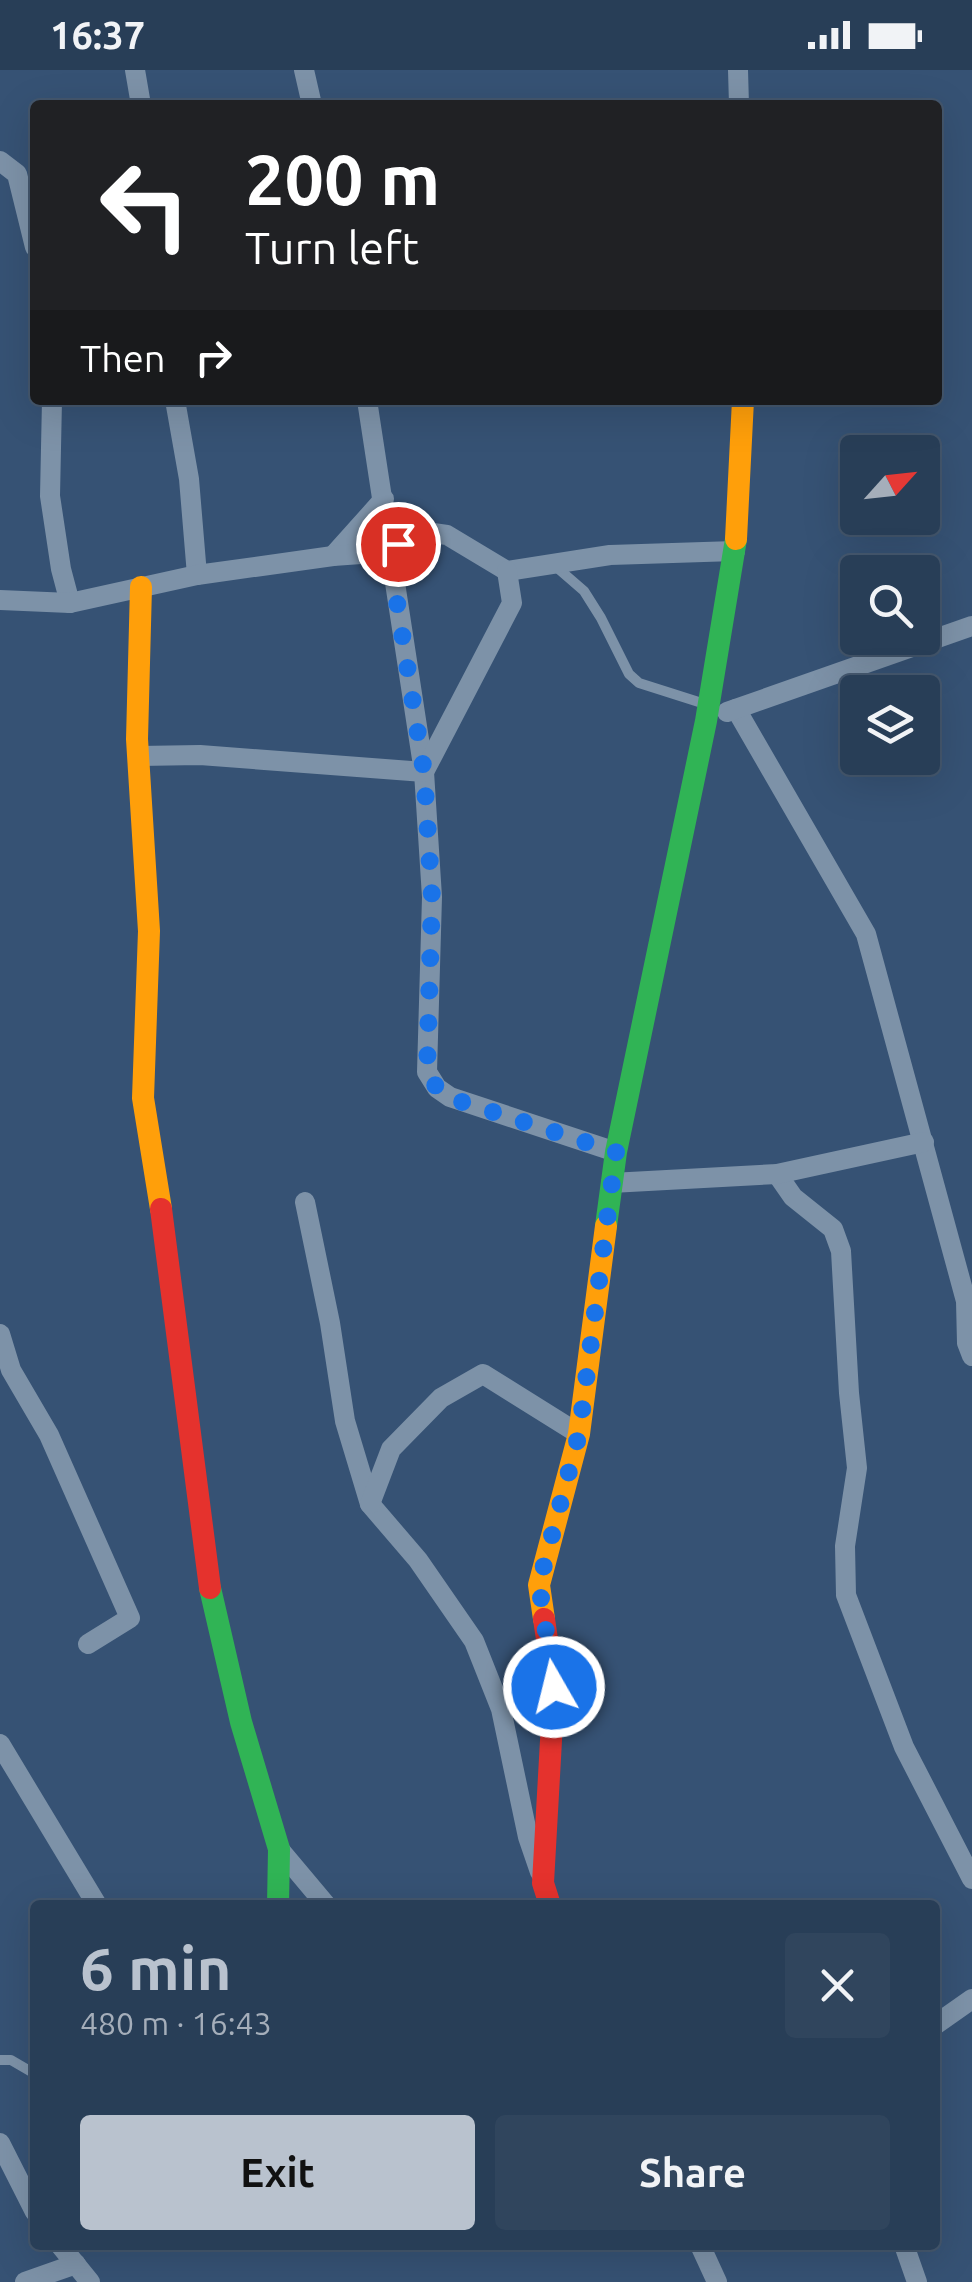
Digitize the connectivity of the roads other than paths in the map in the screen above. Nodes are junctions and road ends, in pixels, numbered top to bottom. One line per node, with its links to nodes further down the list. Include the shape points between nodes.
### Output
1 (135, 70): 4 (street)
2 (304, 70): 5 (street)
3 (738, 70): 6 (street)
4 (141, 100)
5 (311, 100)
6 (739, 100)
7 (0, 160): 8 (street, via 17,174)
8 (30, 227)
9 (52, 405): 22 (street, via 50,496)
10 (177, 405): 19 (street)
11 (368, 405): 13 (street)
12 (743, 405): 14 (street)
13 (384, 499): 15 (street); 16 (street)
14 (735, 551): 17 (street, via 588,556); 25 (street)
15 (389, 552): 16 (street); 18 (street, via 411,537 447,535); 27 (street)
16 (333, 556): 19 (street)
17 (553, 564): 18 (street); 25 (lane, via 584,591 639,684)
18 (507, 571): 27 (street, via 512,602)
19 (197, 575): 20 (street)
20 (140, 587): 22 (street); 26 (street)
21 (0, 600): 22 (street)
22 (70, 603)
23 (972, 626): 24 (street)
24 (736, 709): 25 (street); 28 (street, via 866,934)
25 (708, 713): 29 (street)
26 (139, 756): 27 (street); 39 (street, via 149,931 142,1098 208,1578)
27 (424, 772): 29 (street, via 432,897 427,1072 450,1098)
28 (924, 1142): 30 (street); 34 (street, via 966,1300)
29 (616, 1152): 31 (street)
30 (777, 1174): 31 (street); 40 (street, via 793,1197 833,1229 841,1251 858,1468 845,1546 846,1595 904,1747)
31 (612, 1182): 35 (street)
32 (305, 1202): 36 (street, via 345,1421)
33 (0, 1334): 37 (street, via 130,1618)
34 (972, 1356)
35 (579, 1434): 36 (street, via 483,1374 441,1398 391,1449); 41 (street, via 539,1584 554,1687)
36 (370, 1504): 41 (street, via 474,1640 501,1709)
37 (88, 1644)
38 (0, 1744): 42 (street)
39 (279, 1849): 43 (street); 44 (street)
40 (972, 1879)
41 (547, 1894)
42 (94, 1900)
43 (278, 1900)
44 (322, 1900)
45 (972, 1999): 46 (street)
46 (940, 2021)
47 (0, 2060): 48 (lane)
48 (30, 2071)
49 (0, 2142): 50 (street)
50 (30, 2202)
51 (64, 2250): 54 (street)
52 (702, 2250): 57 (street)
53 (906, 2250): 58 (street)
54 (76, 2264): 55 (street); 56 (street)
55 (25, 2282)
56 (90, 2282)
57 (717, 2282)
58 (917, 2282)

